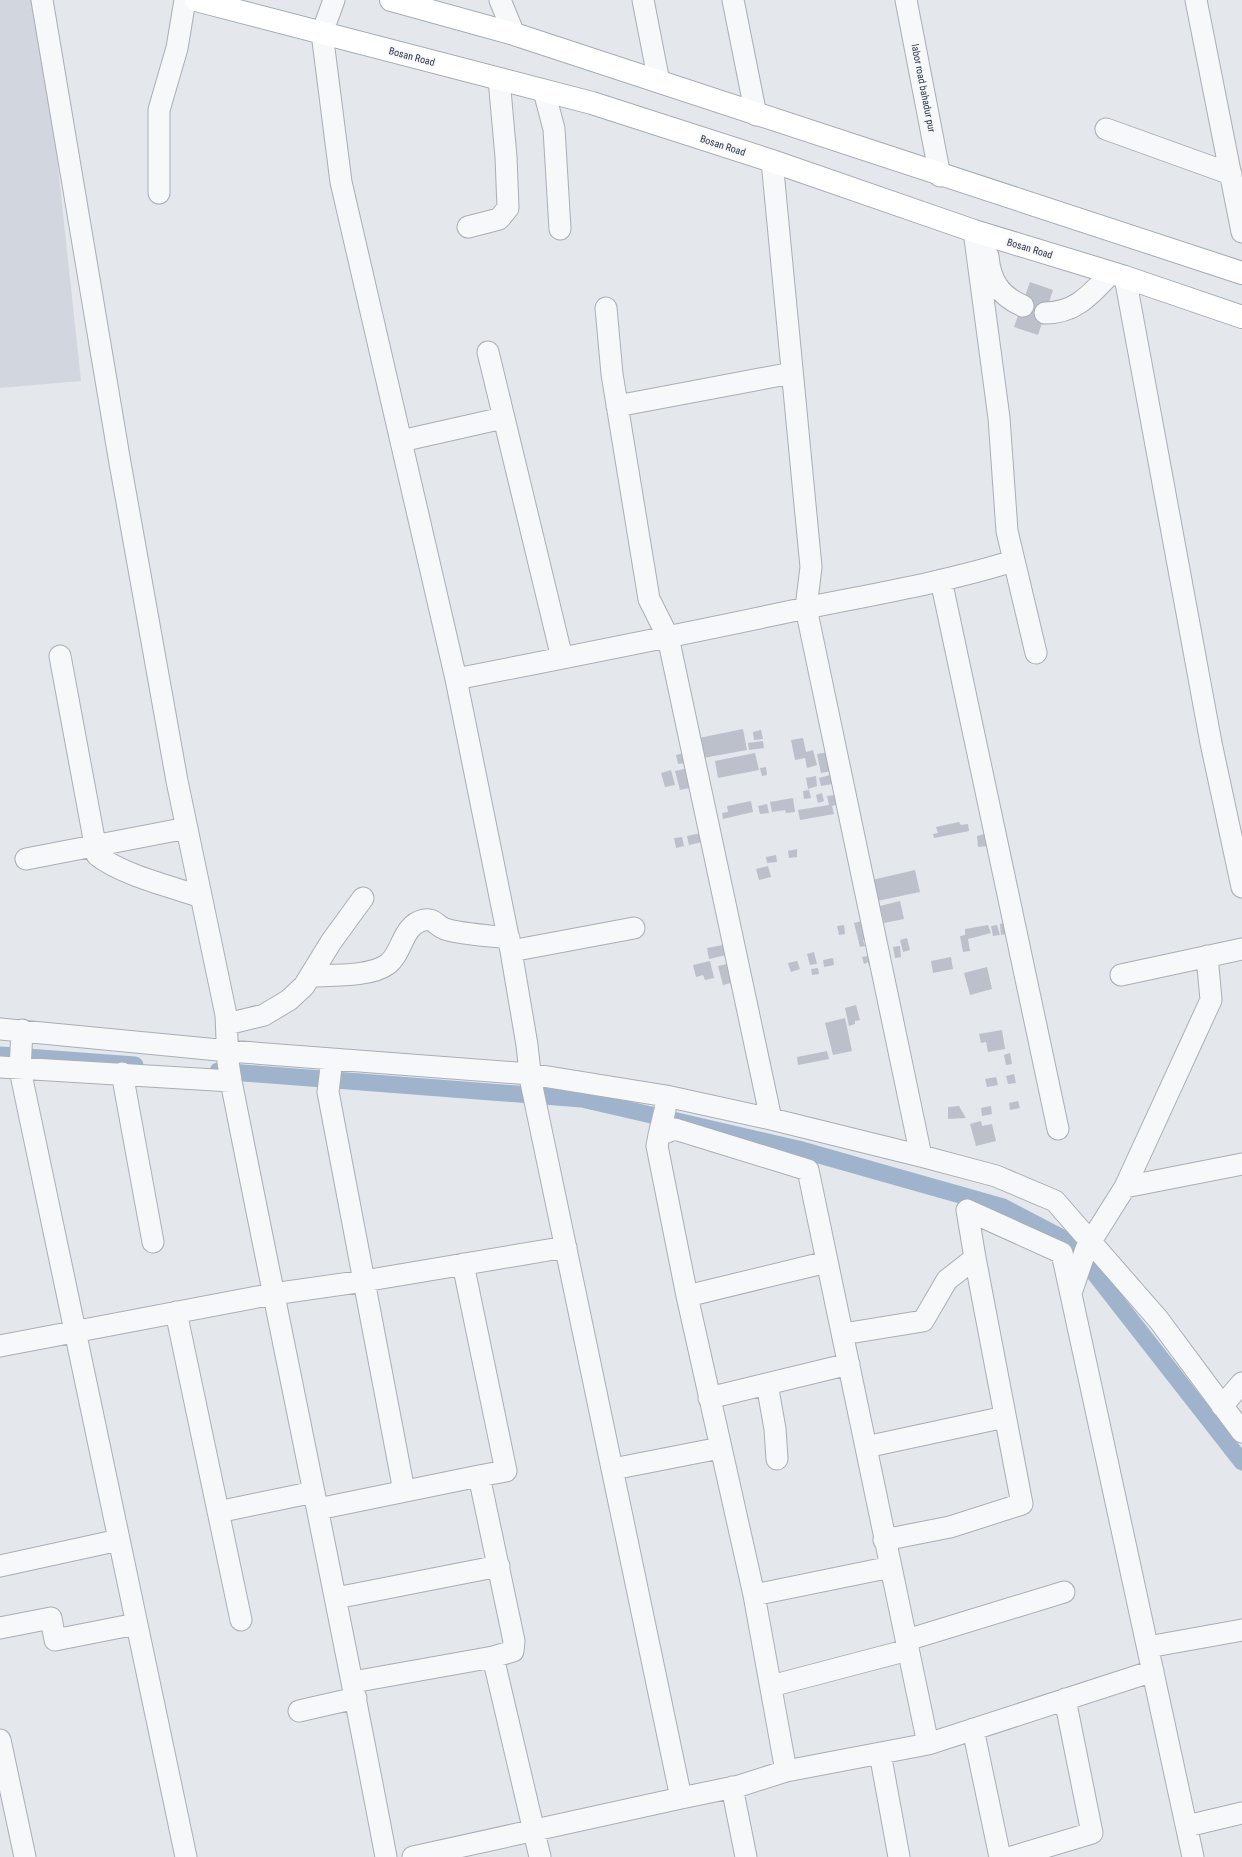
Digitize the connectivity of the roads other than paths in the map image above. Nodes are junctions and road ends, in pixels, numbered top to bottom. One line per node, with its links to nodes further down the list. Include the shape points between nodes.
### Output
1 (42, 0): 46 (street, via 120,463)
2 (185, 0): 22 (street, via 178,48 159,110)
3 (196, 0): 12 (main road, Bosan Road)
4 (334, 0): 12 (street)
5 (391, 0): 11 (main road)
6 (500, 0): 13 (street)
7 (643, 0): 15 (street)
8 (733, 0): 17 (street)
9 (906, 0): 21 (street, labor road bahadur pur)
10 (1196, 0): 20 (street)
11 (430, 5): 13 (main road)
12 (322, 33): 14 (main road, Bosan Road); 37 (street, via 341,182)
13 (514, 34): 15 (main road)
14 (499, 79): 16 (main road, Bosan Road); 23 (street, via 508,208 499,219)
15 (659, 82): 17 (main road)
16 (544, 91): 19 (main road, Bosan Road, via 592,103); 24 (street, via 554,129)
17 (756, 114): 21 (main road)
18 (1106, 128): 20 (street)
19 (772, 161): 25 (main road, Bosan Road); 34 (street)
20 (1231, 174): 26 (street)
21 (940, 176): 27 (main road)
22 (159, 193)
23 (468, 227)
24 (560, 229)
25 (980, 232): 28 (main road, Bosan Road); 29 (street, via 997,288 1009,300); 38 (street, via 1007,531)
26 (1242, 232)
27 (1242, 273)
28 (1118, 275): 31 (street, via 1070,309 1058,313); 32 (main road, Bosan Road); 49 (street)
29 (1022, 306)
30 (606, 308): 35 (street)
31 (1045, 313)
32 (1242, 317)
33 (488, 352): 36 (street)
34 (792, 372): 35 (street); 40 (street, via 811,567)
35 (618, 406): 41 (street, via 649,599)
36 (503, 418): 37 (street); 44 (street)
37 (401, 441): 45 (street)
38 (1013, 561): 39 (street); 42 (street)
39 (941, 580): 40 (street); 68 (street)
40 (806, 608): 41 (street); 69 (street)
41 (668, 637): 44 (street); 67 (street)
42 (1036, 653)
43 (60, 656): 47 (street)
44 (562, 658): 45 (street)
45 (456, 679): 53 (street)
46 (187, 828): 47 (street); 50 (street)
47 (95, 846): 48 (street); 50 (street, via 97,855 105,862)
48 (26, 859)
49 (1242, 887)
50 (201, 896): 58 (street)
51 (363, 898): 57 (street)
52 (634, 928): 53 (street)
53 (510, 944): 57 (street, via 445,929 433,920 423,920 408,929 389,963 358,973); 65 (street)
54 (1242, 949): 55 (street)
55 (1206, 956): 56 (street); 71 (street, via 1211,1000)
56 (1121, 975)
57 (310, 976): 58 (street, via 304,986 289,1000 264,1015)
58 (227, 1024): 61 (street)
59 (0, 1029): 60 (street)
60 (22, 1036): 61 (street); 62 (street)
61 (230, 1065): 63 (street); 64 (street); 79 (street)
62 (10, 1068): 63 (street); 83 (street)
63 (122, 1073): 72 (street)
64 (331, 1075): 65 (street); 78 (street)
65 (530, 1078): 66 (street); 73 (street)
66 (663, 1116): 67 (street); 76 (street, via 675,1129 808,1170); 81 (street, via 657,1146)
67 (771, 1119): 69 (street)
68 (1058, 1129)
69 (921, 1156): 74 (street, via 996,1176 1055,1201)
70 (1242, 1164): 71 (street)
71 (1125, 1187): 74 (street)
72 (154, 1242)
73 (566, 1247): 77 (street); 96 (street)
74 (1086, 1252): 80 (street); 90 (street, via 1158,1319)
75 (975, 1258): 80 (street, via 967,1210 1062,1253); 84 (street, via 947,1280 923,1321); 91 (street)
76 (828, 1262): 81 (street); 84 (street)
77 (463, 1264): 78 (street); 97 (street, via 506,1471)
78 (364, 1281): 79 (street); 98 (street)
79 (273, 1294): 82 (street); 99 (street)
80 (1071, 1295): 114 (street)
81 (687, 1296): 89 (street)
82 (176, 1312): 83 (street); 100 (street)
83 (74, 1331): 85 (street); 101 (street)
84 (843, 1334): 86 (street)
85 (0, 1346)
86 (849, 1364): 88 (street); 93 (street)
87 (1242, 1383): 90 (street)
88 (767, 1384): 89 (street); 95 (street)
89 (709, 1398): 94 (street)
90 (1222, 1406): 92 (street)
91 (1005, 1417): 93 (street); 102 (street, via 1022,1504 950,1527)
92 (1242, 1432)
93 (866, 1447): 102 (street)
94 (720, 1448): 96 (street); 107 (street)
95 (777, 1458)
96 (613, 1469): 128 (street)
97 (479, 1476): 98 (street); 104 (street)
98 (404, 1491): 99 (street)
99 (316, 1500): 100 (street); 108 (street)
100 (218, 1512): 109 (street)
101 (119, 1540): 103 (street); 110 (street)
102 (884, 1540): 105 (street)
103 (0, 1566)
104 (499, 1566): 108 (street); 115 (street, via 515,1647 507,1654)
105 (890, 1567): 107 (street); 113 (street)
106 (1064, 1592): 113 (street)
107 (754, 1595): 117 (street)
108 (336, 1598): 118 (street)
109 (241, 1620)
110 (136, 1624): 111 (street, via 55,1640 51,1618); 133 (street)
111 (0, 1628)
112 (1242, 1630): 114 (street)
113 (907, 1645): 117 (street); 123 (street)
114 (1148, 1647): 116 (street)
115 (493, 1657): 118 (street); 131 (street)
116 (1153, 1671): 119 (street); 130 (street)
117 (770, 1686): 125 (street)
118 (355, 1690): 120 (street); 134 (street)
119 (1065, 1699): 121 (street); 140 (street, via 1092,1833)
120 (299, 1711)
121 (973, 1729): 123 (street); 139 (street)
122 (0, 1740): 126 (street)
123 (928, 1744): 124 (street)
124 (880, 1754): 125 (street); 138 (street)
125 (786, 1771): 127 (street)
126 (3, 1774): 132 (street)
127 (732, 1787): 128 (street); 137 (street)
128 (681, 1798): 131 (street)
129 (1242, 1813): 130 (street)
130 (1187, 1826): 141 (street)
131 (534, 1830): 135 (street); 136 (street)
132 (25, 1857)
133 (186, 1857)
134 (386, 1857)
135 (413, 1857)
136 (540, 1857)
137 (746, 1857)
138 (899, 1857)
139 (1000, 1857)
140 (1012, 1857)
141 (1193, 1857)

